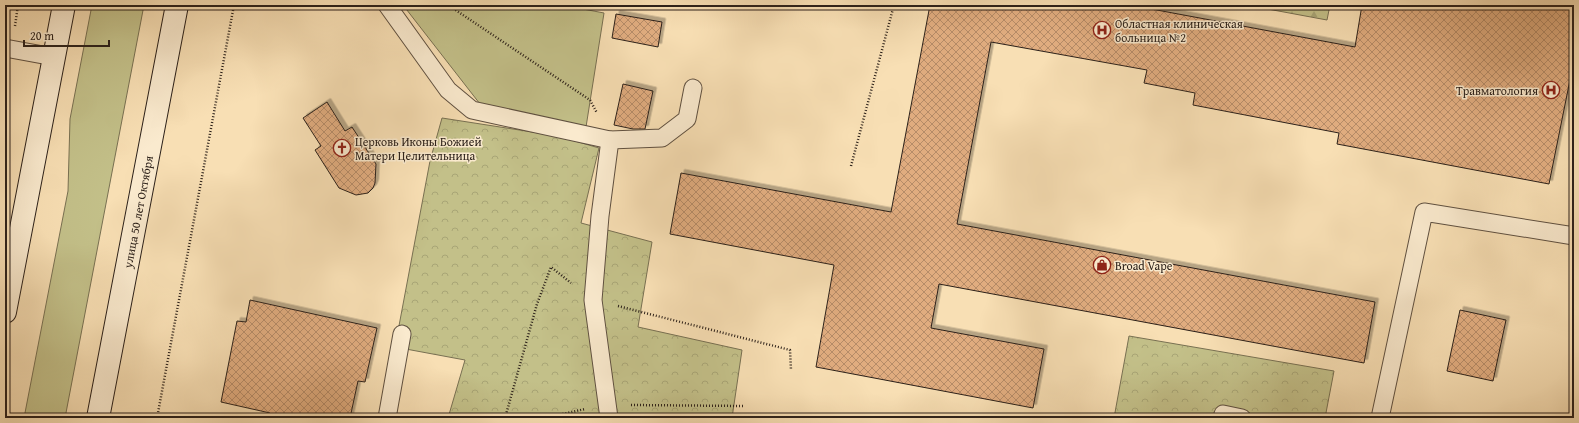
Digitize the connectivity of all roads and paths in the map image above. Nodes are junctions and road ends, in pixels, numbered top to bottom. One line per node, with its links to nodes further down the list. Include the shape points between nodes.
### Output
1 (64, 5): 8 (main road)
2 (176, 5): 19 (main road, улица 50 лет Октября)
3 (234, 5): 20 (path)
4 (387, 5): 10 (lane, via 448,90 472,110)
5 (448, 5): 10 (path, via 590,100)
6 (894, 5): 11 (path)
7 (5, 48): 8 (lane)
8 (54, 58): 14 (main road)
9 (693, 88): 10 (lane, via 688,119 662,138)
10 (610, 140): 13 (lane)
11 (851, 166)
12 (1574, 236): 26 (lane, via 1424,212)
13 (593, 300): 16 (path, via 790,350); 18 (lane); 22 (path, via 551,267 537,304)
14 (5, 312)
15 (402, 334): 21 (lane)
16 (791, 370)
17 (743, 406): 18 (path)
18 (608, 411): 23 (path)
19 (98, 418)
20 (157, 418)
21 (387, 418)
22 (505, 418)
23 (545, 418)
24 (1222, 418): 25 (lane, via 1223,414)
25 (1242, 418)
26 (1380, 418)

